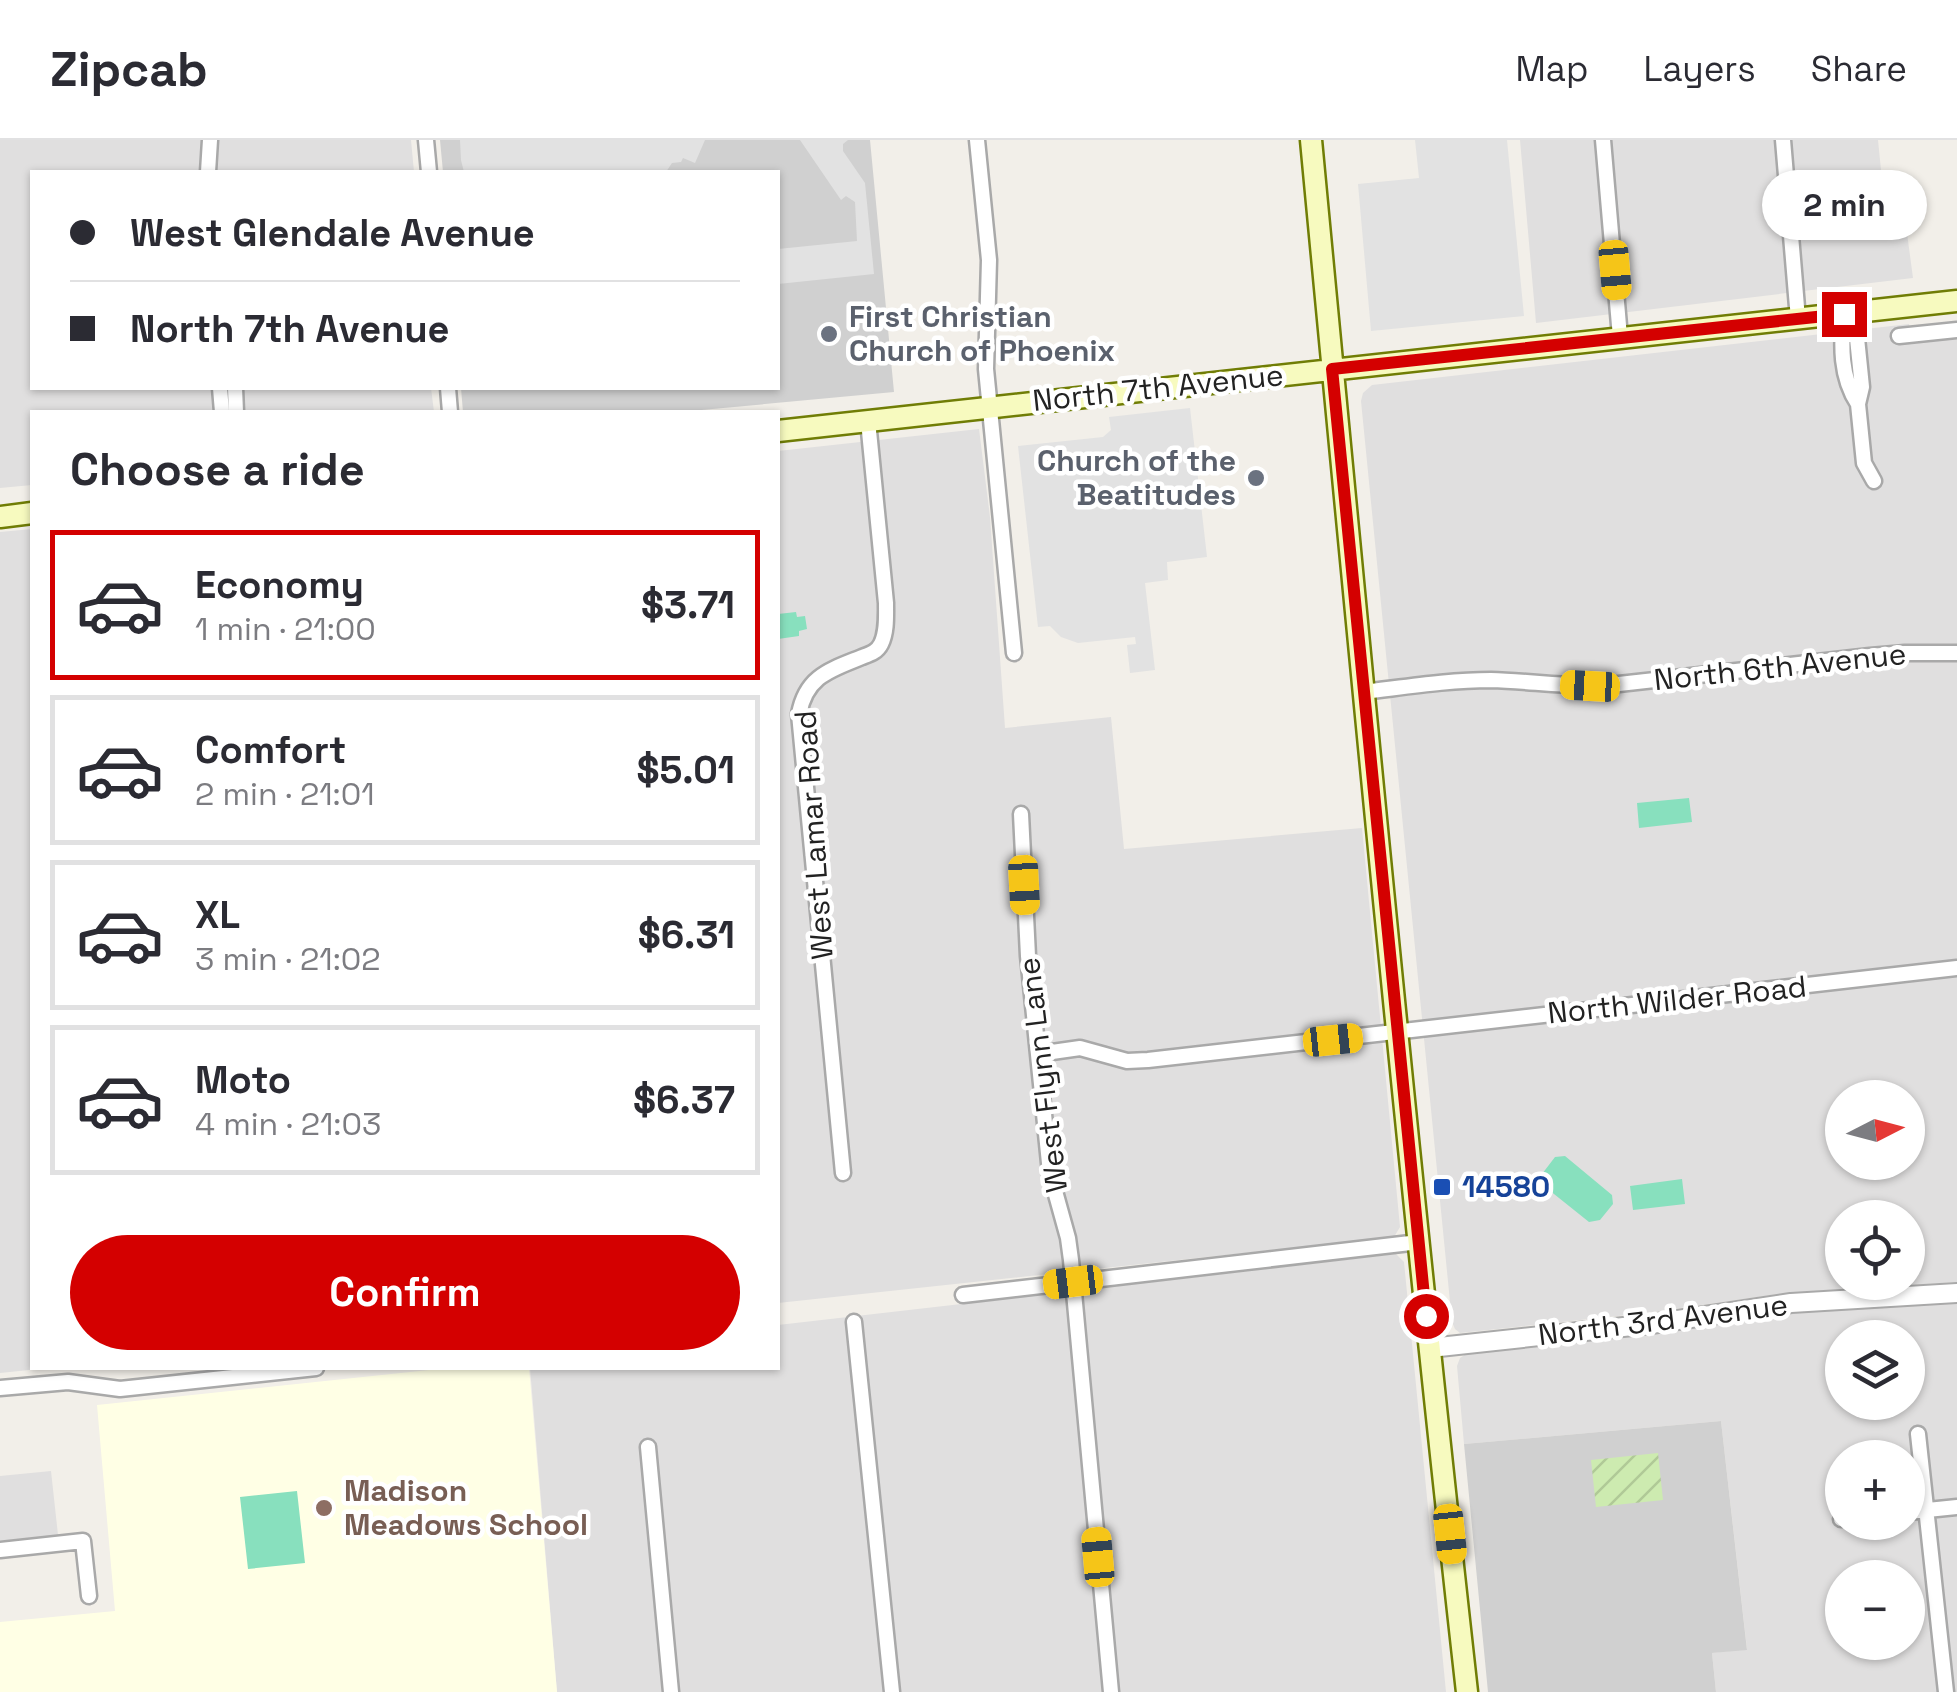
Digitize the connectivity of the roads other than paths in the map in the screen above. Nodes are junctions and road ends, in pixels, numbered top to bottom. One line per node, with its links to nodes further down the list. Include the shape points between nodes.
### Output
1 (210, 140): 7 (street)
2 (426, 140): 8 (street)
3 (977, 140): 16 (street, via 989,260)
4 (1311, 140): 15 (main road)
5 (1603, 140): 14 (street)
6 (1783, 140): 11 (street)
7 (208, 170)
8 (429, 170)
9 (1957, 301): 10 (main road, North 7th Avenue)
10 (1844, 314): 11 (main road, North 7th Avenue); 19 (street, via 1857,338 1864,463)
11 (1798, 318): 14 (main road, North 7th Avenue)
12 (1957, 330): 13 (street)
13 (1900, 336)
14 (1620, 338): 15 (main road, North 7th Avenue)
15 (1332, 369): 16 (main road, North 7th Avenue); 24 (main road)
16 (989, 407): 17 (main road, North 7th Avenue); 22 (street)
17 (868, 421): 18 (main road, North 7th Avenue); 29 (street, West Lamar Road, via 885,632 876,650 815,680 799,714)
18 (780, 431)
19 (1874, 481)
20 (30, 513): 21 (main road)
21 (0, 516)
22 (1014, 653)
23 (1957, 653): 24 (street, North 6th Avenue, via 1870,656 1610,685 1458,681)
24 (1364, 692): 27 (main road)
25 (1021, 814): 28 (street, West Flynn Lane)
26 (1957, 968): 27 (street, North Wilder Road)
27 (1398, 1032): 28 (street, North Wilder Road, via 1148,1060 1080,1048); 30 (main road)
28 (1038, 1054): 31 (street, West Flynn Lane, via 1050,1173)
29 (843, 1174)
30 (1419, 1242): 31 (street); 35 (main road)
31 (1073, 1282): 33 (street); 46 (street, West Flynn Lane)
32 (1957, 1293): 35 (street, North 3rd Avenue, via 1791,1303)
33 (963, 1295)
34 (854, 1322): 45 (street)
35 (1430, 1348): 47 (main road)
36 (297, 1370): 37 (street, via 120,1389 68,1382)
37 (0, 1388)
38 (1918, 1434): 41 (street)
39 (648, 1447): 44 (street)
40 (1957, 1507): 41 (street)
41 (1926, 1510): 48 (street)
42 (0, 1550): 43 (street, via 84,1541)
43 (89, 1596)
44 (671, 1692)
45 (892, 1692)
46 (1111, 1692)
47 (1467, 1692)
48 (1946, 1692)

